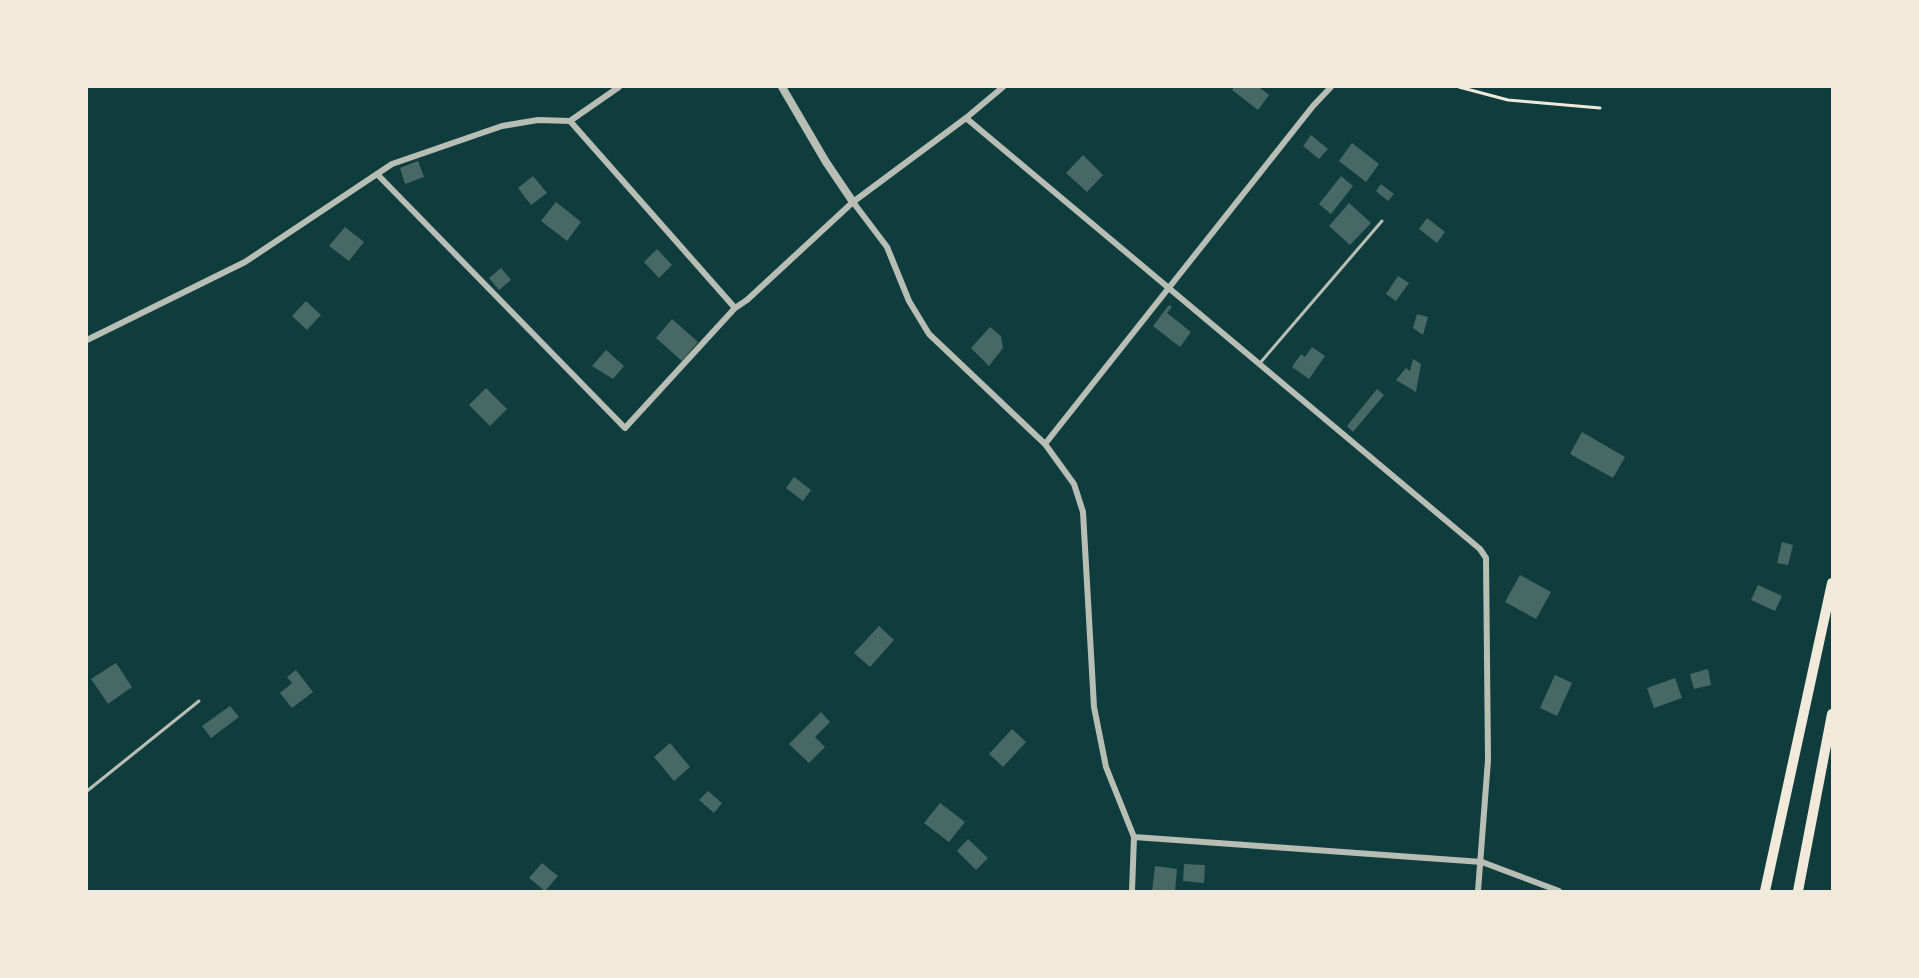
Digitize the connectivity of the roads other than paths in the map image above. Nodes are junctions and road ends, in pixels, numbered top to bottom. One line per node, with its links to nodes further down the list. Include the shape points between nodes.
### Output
1 (619, 87): 6 (street)
2 (782, 87): 8 (street)
3 (1004, 87): 5 (street)
4 (1331, 87): 10 (street)
5 (966, 118): 8 (street); 10 (street)
6 (570, 121): 7 (street, via 538,120 502,126 392,164); 11 (street)
7 (377, 174): 11 (street, via 625,428); 12 (street, via 245,262)
8 (853, 202): 11 (street); 14 (street, via 887,247 909,301 929,334)
9 (1382, 220): 13 (lane)
10 (1171, 287): 13 (street); 14 (street)
11 (735, 308)
12 (87, 340)
13 (1260, 363): 20 (street, via 1486,558 1488,760)
14 (1045, 444): 19 (street, via 1074,484 1083,512 1094,707 1106,767)
15 (1832, 583): 24 (highway)
16 (199, 701): 18 (lane)
17 (1832, 714): 25 (highway)
18 (87, 791)
19 (1134, 837): 20 (street); 21 (street)
20 (1482, 862): 22 (street); 23 (street)
21 (1132, 891)
22 (1478, 891)
23 (1559, 891)
24 (1765, 891)
25 (1798, 891)

